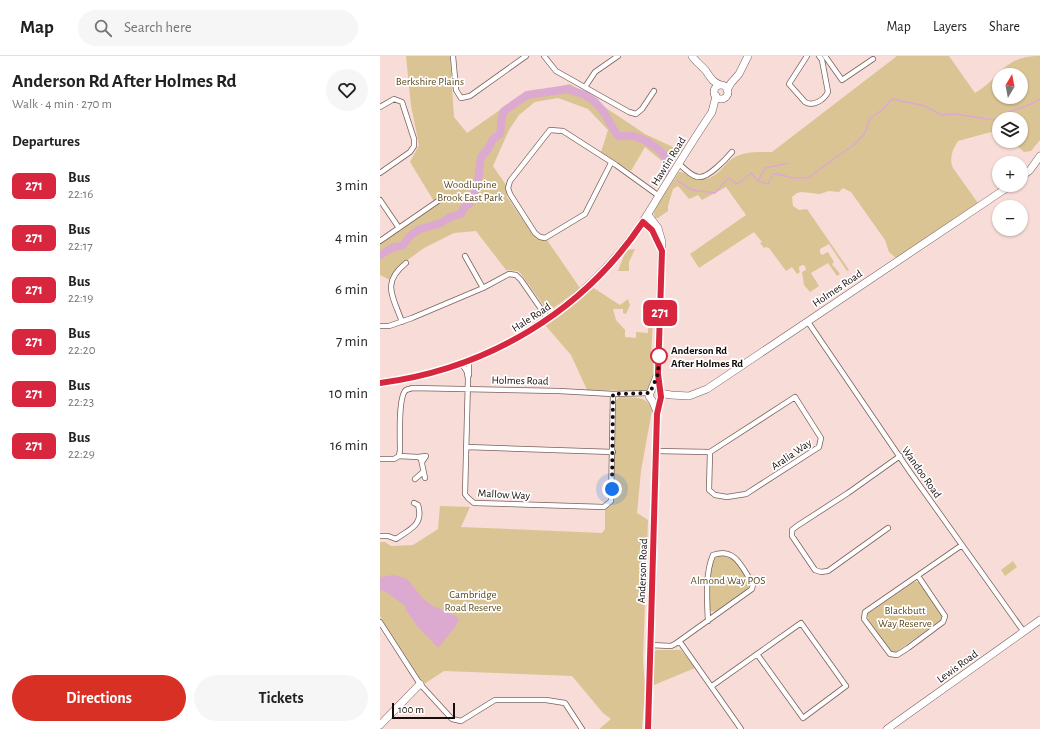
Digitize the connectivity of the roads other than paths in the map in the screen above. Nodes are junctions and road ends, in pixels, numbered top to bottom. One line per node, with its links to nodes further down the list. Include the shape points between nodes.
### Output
1 (453, 56): 2 (street, via 456,90 461,98 470,96)
2 (526, 56)
3 (544, 56): 14 (street, via 556,71)
4 (618, 56): 14 (street, via 595,72)
5 (692, 56): 12 (street)
6 (747, 56): 13 (street)
7 (807, 56): 8 (street, via 789,84 805,102 813,104 828,92)
8 (819, 56)
9 (833, 56): 10 (street)
10 (827, 58): 11 (street, via 842,80)
11 (872, 59)
12 (698, 65): 13 (street, via 712,81); 16 (street)
13 (723, 87): 16 (street, via 717,86); 16 (street, via 727,94)
14 (585, 88): 15 (street, via 636,114)
15 (654, 91)
16 (718, 95): 21 (street, Hawtin Road, via 717,108)
17 (380, 108): 23 (street, via 394,99 402,102 414,146 410,152)
18 (732, 152): 21 (street, via 725,161 699,178)
19 (1040, 156): 22 (street)
20 (611, 163): 20 (street, via 563,131 550,130 510,181 508,188 535,233 545,238 585,214); 25 (street)
21 (678, 164): 25 (street, Hawtin Road)
22 (1028, 172)
23 (380, 173)
24 (1001, 192): 38 (street, Holmes Road)
25 (659, 196): 28 (street, Hawtin Road)
26 (380, 200): 30 (street)
27 (438, 201): 30 (street)
28 (648, 215): 29 (street, Hawtin Road); 32 (street, via 660,233)
29 (643, 222): 32 (street, via 652,230); 36 (street, Hale Road, via 603,272 567,306)
30 (399, 228): 31 (street)
31 (380, 241)
32 (662, 251): 46 (street)
33 (465, 256): 35 (street)
34 (406, 263): 37 (street, via 393,276 391,287)
35 (483, 288): 36 (street, via 509,274 516,275); 37 (street)
36 (548, 319): 40 (street, Hale Road, via 513,341)
37 (402, 322): 39 (street)
38 (808, 322): 46 (street, Holmes Road, via 707,389 689,396); 52 (street, Wandoo Road)
39 (380, 326)
40 (466, 363): 42 (street, Hale Road); 44 (street, Mallow Way)
41 (380, 380): 42 (street, Hale Road)
42 (398, 380): 43 (street, Hale Road)
43 (380, 383)
44 (468, 389): 45 (street, Holmes Road); 47 (street, Mallow Way); 51 (street, Holmes Road, via 406,390 401,406)
45 (613, 394): 46 (street, Holmes Road); 49 (street)
46 (656, 396): 48 (street, Anderson Road)
47 (467, 447): 49 (street); 49 (street, Mallow Way, via 465,494 474,503 604,507 611,501)
48 (656, 451): 50 (street); 67 (street, Anderson Road)
49 (613, 452)
50 (710, 452): 50 (street, Aralia Way, via 795,397 821,438 819,446 746,494 727,497 715,495 709,490)
51 (399, 456): 53 (street, via 394,459); 54 (street, via 418,457 421,459)
52 (900, 456): 58 (street, via 797,526 792,530 792,536 815,570 821,572 828,571); 60 (street, Wandoo Road)
53 (380, 459)
54 (423, 472): 55 (street); 56 (street)
55 (425, 478)
56 (415, 479)
57 (414, 503): 59 (street, via 419,508 418,522 396,539)
58 (888, 528)
59 (380, 536)
60 (962, 545): 61 (street); 65 (street, Wandoo Road)
61 (918, 576): 61 (street, via 866,612 864,619 890,654 897,655 943,622 944,616)
62 (1040, 620): 65 (street, Lewis Road)
63 (708, 621): 63 (street, via 752,589 753,584 736,557 728,554 713,555 709,564); 66 (street)
64 (380, 622): 69 (street)
65 (1024, 632): 75 (street, Lewis Road)
66 (680, 642): 67 (street, via 671,646); 70 (street)
67 (650, 646): 73 (street, Anderson Road)
68 (757, 654): 68 (street, via 801,623 846,686 803,718); 70 (street)
69 (420, 684): 71 (street); 72 (street, via 452,719 461,721 495,700 546,700 565,703)
70 (712, 686): 74 (street)
71 (380, 725)
72 (582, 729)
73 (648, 729)
74 (741, 729)
75 (887, 729)

